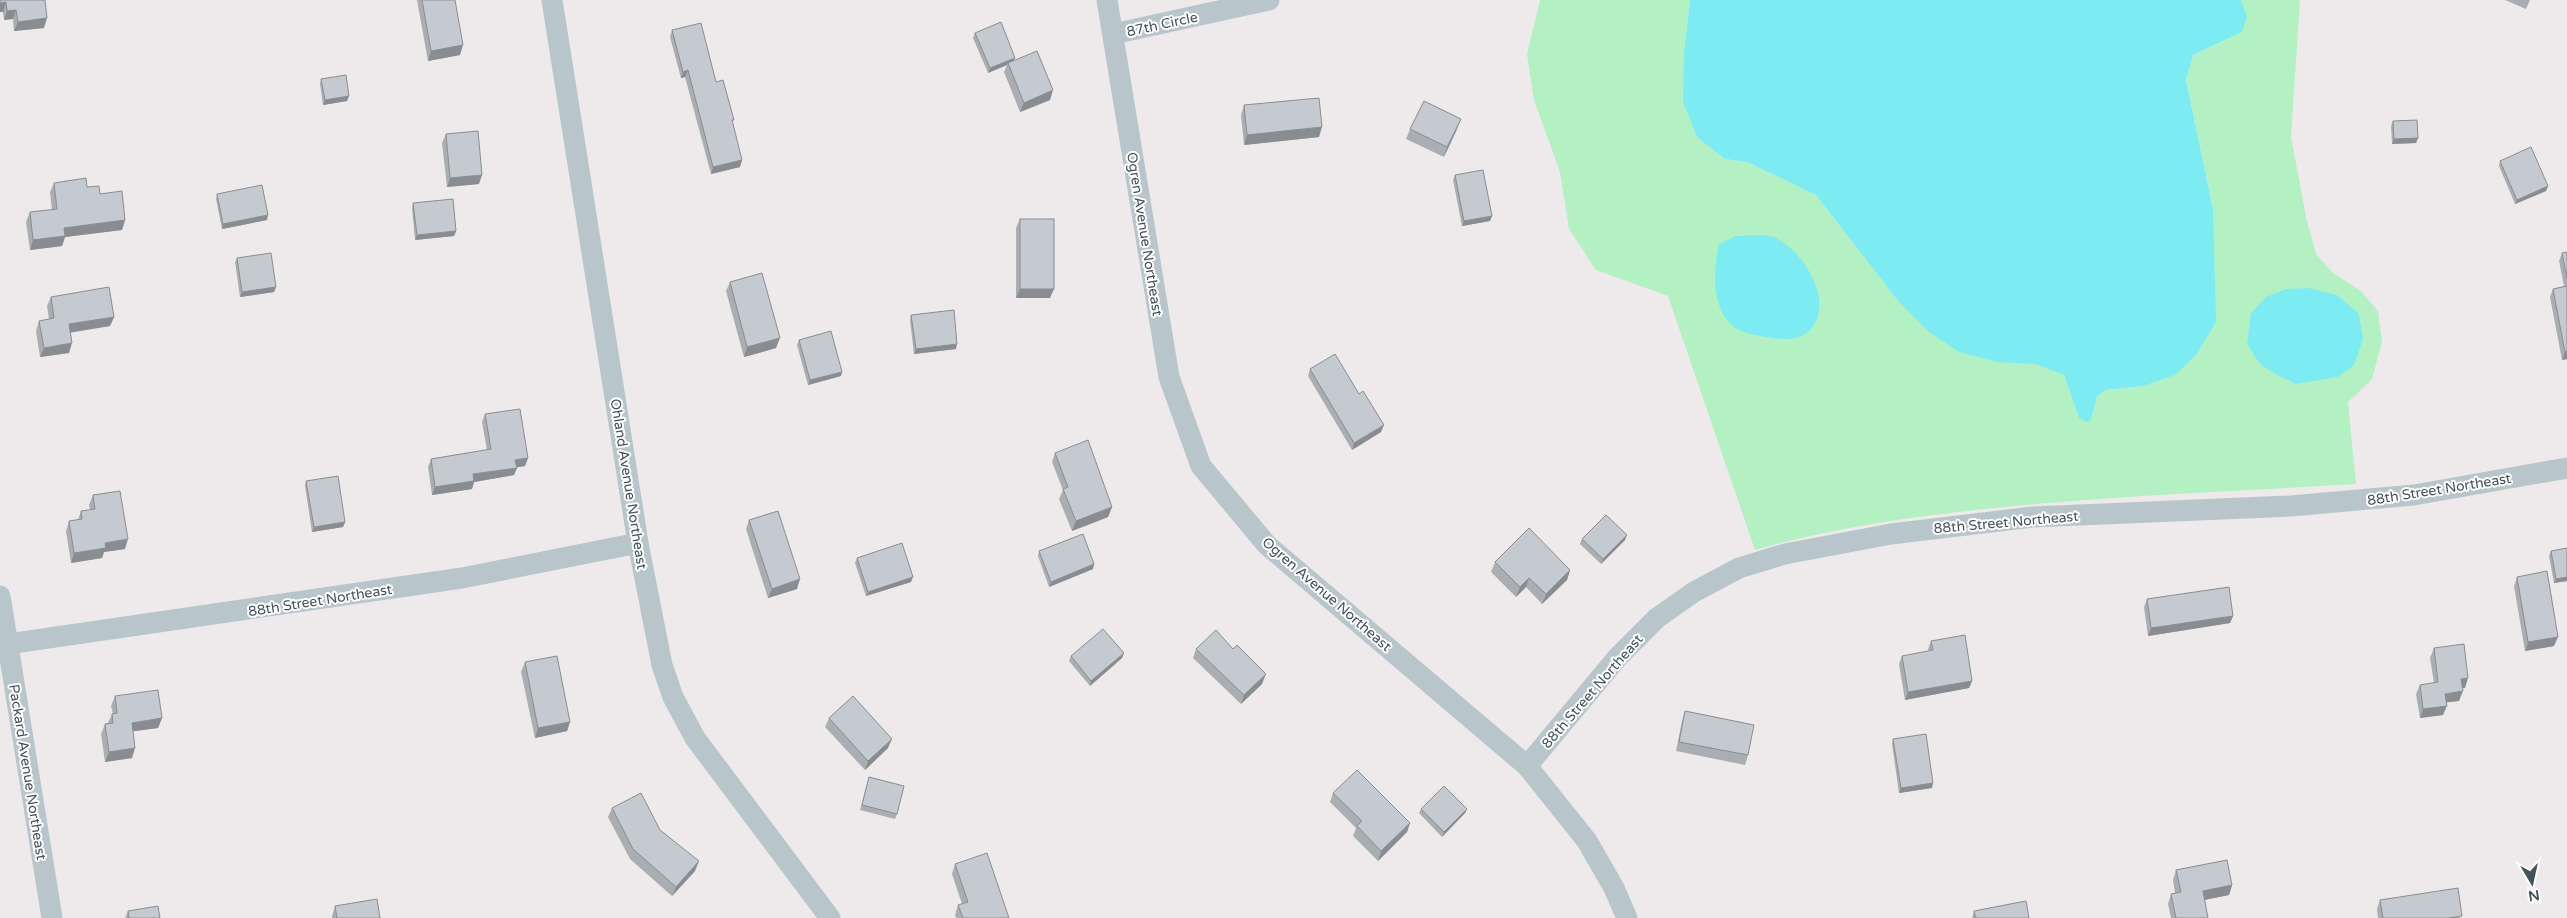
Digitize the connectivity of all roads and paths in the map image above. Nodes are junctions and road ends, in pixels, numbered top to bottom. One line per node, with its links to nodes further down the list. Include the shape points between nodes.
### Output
1 (552, 0): 6 (street, Ohland Avenue Northeast)
2 (1107, 0): 4 (street, Ogren Avenue Northeast)
3 (1269, 0): 4 (street, 87th Circle)
4 (1113, 34): 9 (street, Ogren Avenue Northeast, via 1169,377 1201,466 1267,545)
5 (2567, 468): 9 (street, 88th Street Northeast, via 2414,495 2291,506 2033,517 1891,534 1784,554 1739,568 1694,592 1657,618 1617,658)
6 (638, 543): 8 (street, 88th Street Northeast, via 462,578); 11 (street, Ohland Avenue Northeast, via 662,665 681,713 695,738)
7 (0, 596): 8 (street, Packard Avenue Northeast)
8 (4, 644): 10 (street, Packard Avenue Northeast)
9 (1527, 766): 12 (street, Ogren Avenue Northeast, via 1588,841)
10 (52, 918)
11 (830, 918)
12 (1627, 918)

